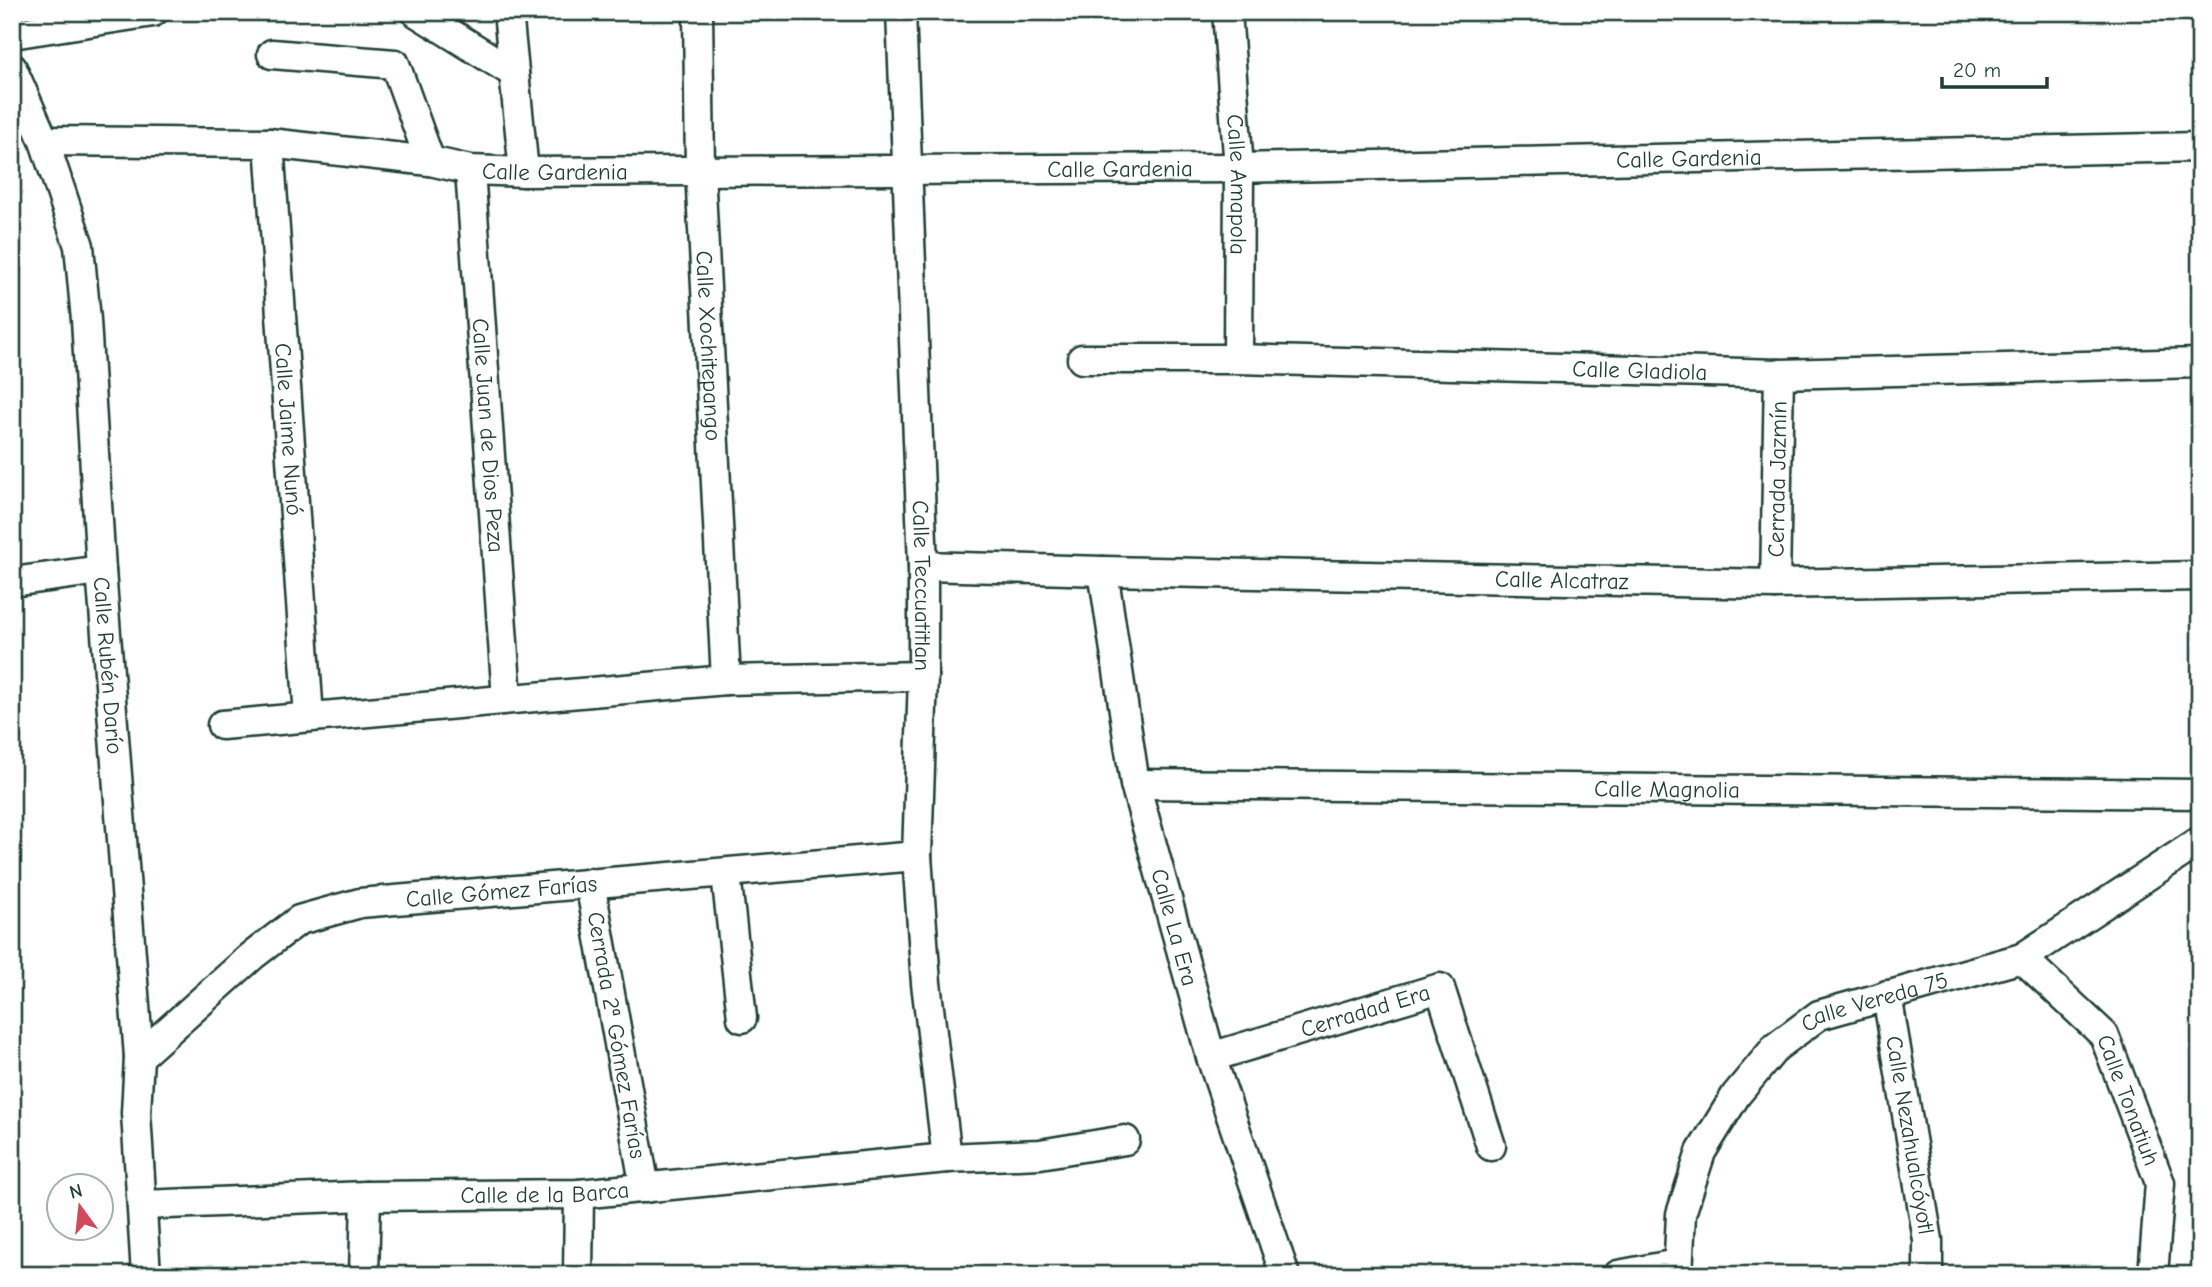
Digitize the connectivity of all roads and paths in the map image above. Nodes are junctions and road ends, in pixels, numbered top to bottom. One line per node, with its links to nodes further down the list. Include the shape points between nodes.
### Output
1 (153, 12): 7 (street)
2 (416, 12): 10 (street)
3 (508, 12): 10 (street)
4 (698, 12): 18 (street, Calle Xochitepango)
5 (901, 12): 16 (street, Calle Teccuatitlan)
6 (1227, 12): 15 (street, Calle Amapola)
7 (12, 34)
8 (272, 54): 14 (street, via 395,64)
9 (12, 68): 11 (street, Calle Rubén Darío)
10 (514, 73): 19 (street)
11 (44, 141): 12 (street, Calle Gardenia); 25 (street, Calle Rubén Darío, via 79,246)
12 (269, 143): 14 (street, Calle Gardenia); 33 (street, Calle Jaime Nunó)
13 (2200, 147): 15 (street, Calle Gardenia)
14 (430, 161): 17 (street, Calle Gardenia)
15 (1239, 167): 16 (street, Calle Gardenia); 21 (street, Calle Amapola)
16 (906, 169): 18 (street, Calle Gardenia); 24 (street, Calle Teccuatitlan)
17 (470, 170): 19 (street, Calle Gardenia); 32 (street, Calle Juan de Dios Peza)
18 (700, 170): 19 (street, Calle Gardenia); 31 (street, Calle Xochitepango)
19 (524, 172)
20 (1082, 359): 21 (street, Calle Gladiola)
21 (1238, 359): 23 (street, Calle Gladiola)
22 (2200, 363): 23 (street, Calle Gladiola)
23 (1779, 374): 29 (street, Cerrada Jazmín)
24 (923, 566): 26 (street, Calle Alcatraz); 30 (street, Calle Teccuatitlan)
25 (101, 569): 28 (street); 44 (street, Calle Rubén Darío)
26 (1103, 571): 29 (street, Calle Alcatraz); 35 (street, Calle La Era)
27 (2200, 576): 29 (street, Calle Alcatraz)
28 (12, 582)
29 (1775, 584)
30 (923, 676): 31 (street); 38 (street, Calle Teccuatitlan)
31 (726, 680): 32 (street)
32 (508, 699): 33 (street)
33 (309, 717): 34 (street)
34 (222, 725)
35 (1135, 784): 36 (street, Calle Magnolia); 45 (street, Calle La Era)
36 (2200, 794)
37 (2199, 845): 41 (street, Calle Vereda 75)
38 (916, 856): 39 (street, Calle Gómez Farías); 48 (street, Calle Teccuatitlan)
39 (726, 874): 40 (street, Calle Gómez Farías); 43 (street)
40 (590, 883): 44 (street, Calle Gómez Farías, via 360,903 299,920); 49 (street, Cerrada 2ª Gómez Farías)
41 (2022, 958): 42 (street, Calle Vereda 75); 60 (street, Calle Tonatiuh, via 2104,1035 2160,1183)
42 (1887, 995): 53 (street, Calle Vereda 75, via 1819,1015 1776,1047 1736,1095 1701,1152 1681,1214); 59 (street, Calle Nezahualcóyotl, via 1928,1240)
43 (742, 1018)
44 (139, 1057): 52 (street, Calle Rubén Darío, via 136,1113)
45 (1211, 1057): 47 (street, Cerradad Era, via 1440,988); 57 (street, Calle La Era)
46 (1125, 1140): 48 (street, Calle de la Barca, via 1040,1154)
47 (1491, 1146)
48 (947, 1158): 49 (street, Calle de la Barca)
49 (645, 1188): 50 (street, Calle de la Barca)
50 (579, 1194): 51 (street, Calle de la Barca); 56 (street)
51 (366, 1196): 52 (street, Calle de la Barca); 55 (street)
52 (143, 1205): 54 (street, Calle Rubén Darío)
53 (1678, 1269): 58 (street)
54 (146, 1275)
55 (364, 1275)
56 (578, 1275)
57 (1285, 1275)
58 (1618, 1275)
59 (1928, 1275)
60 (2153, 1275)

